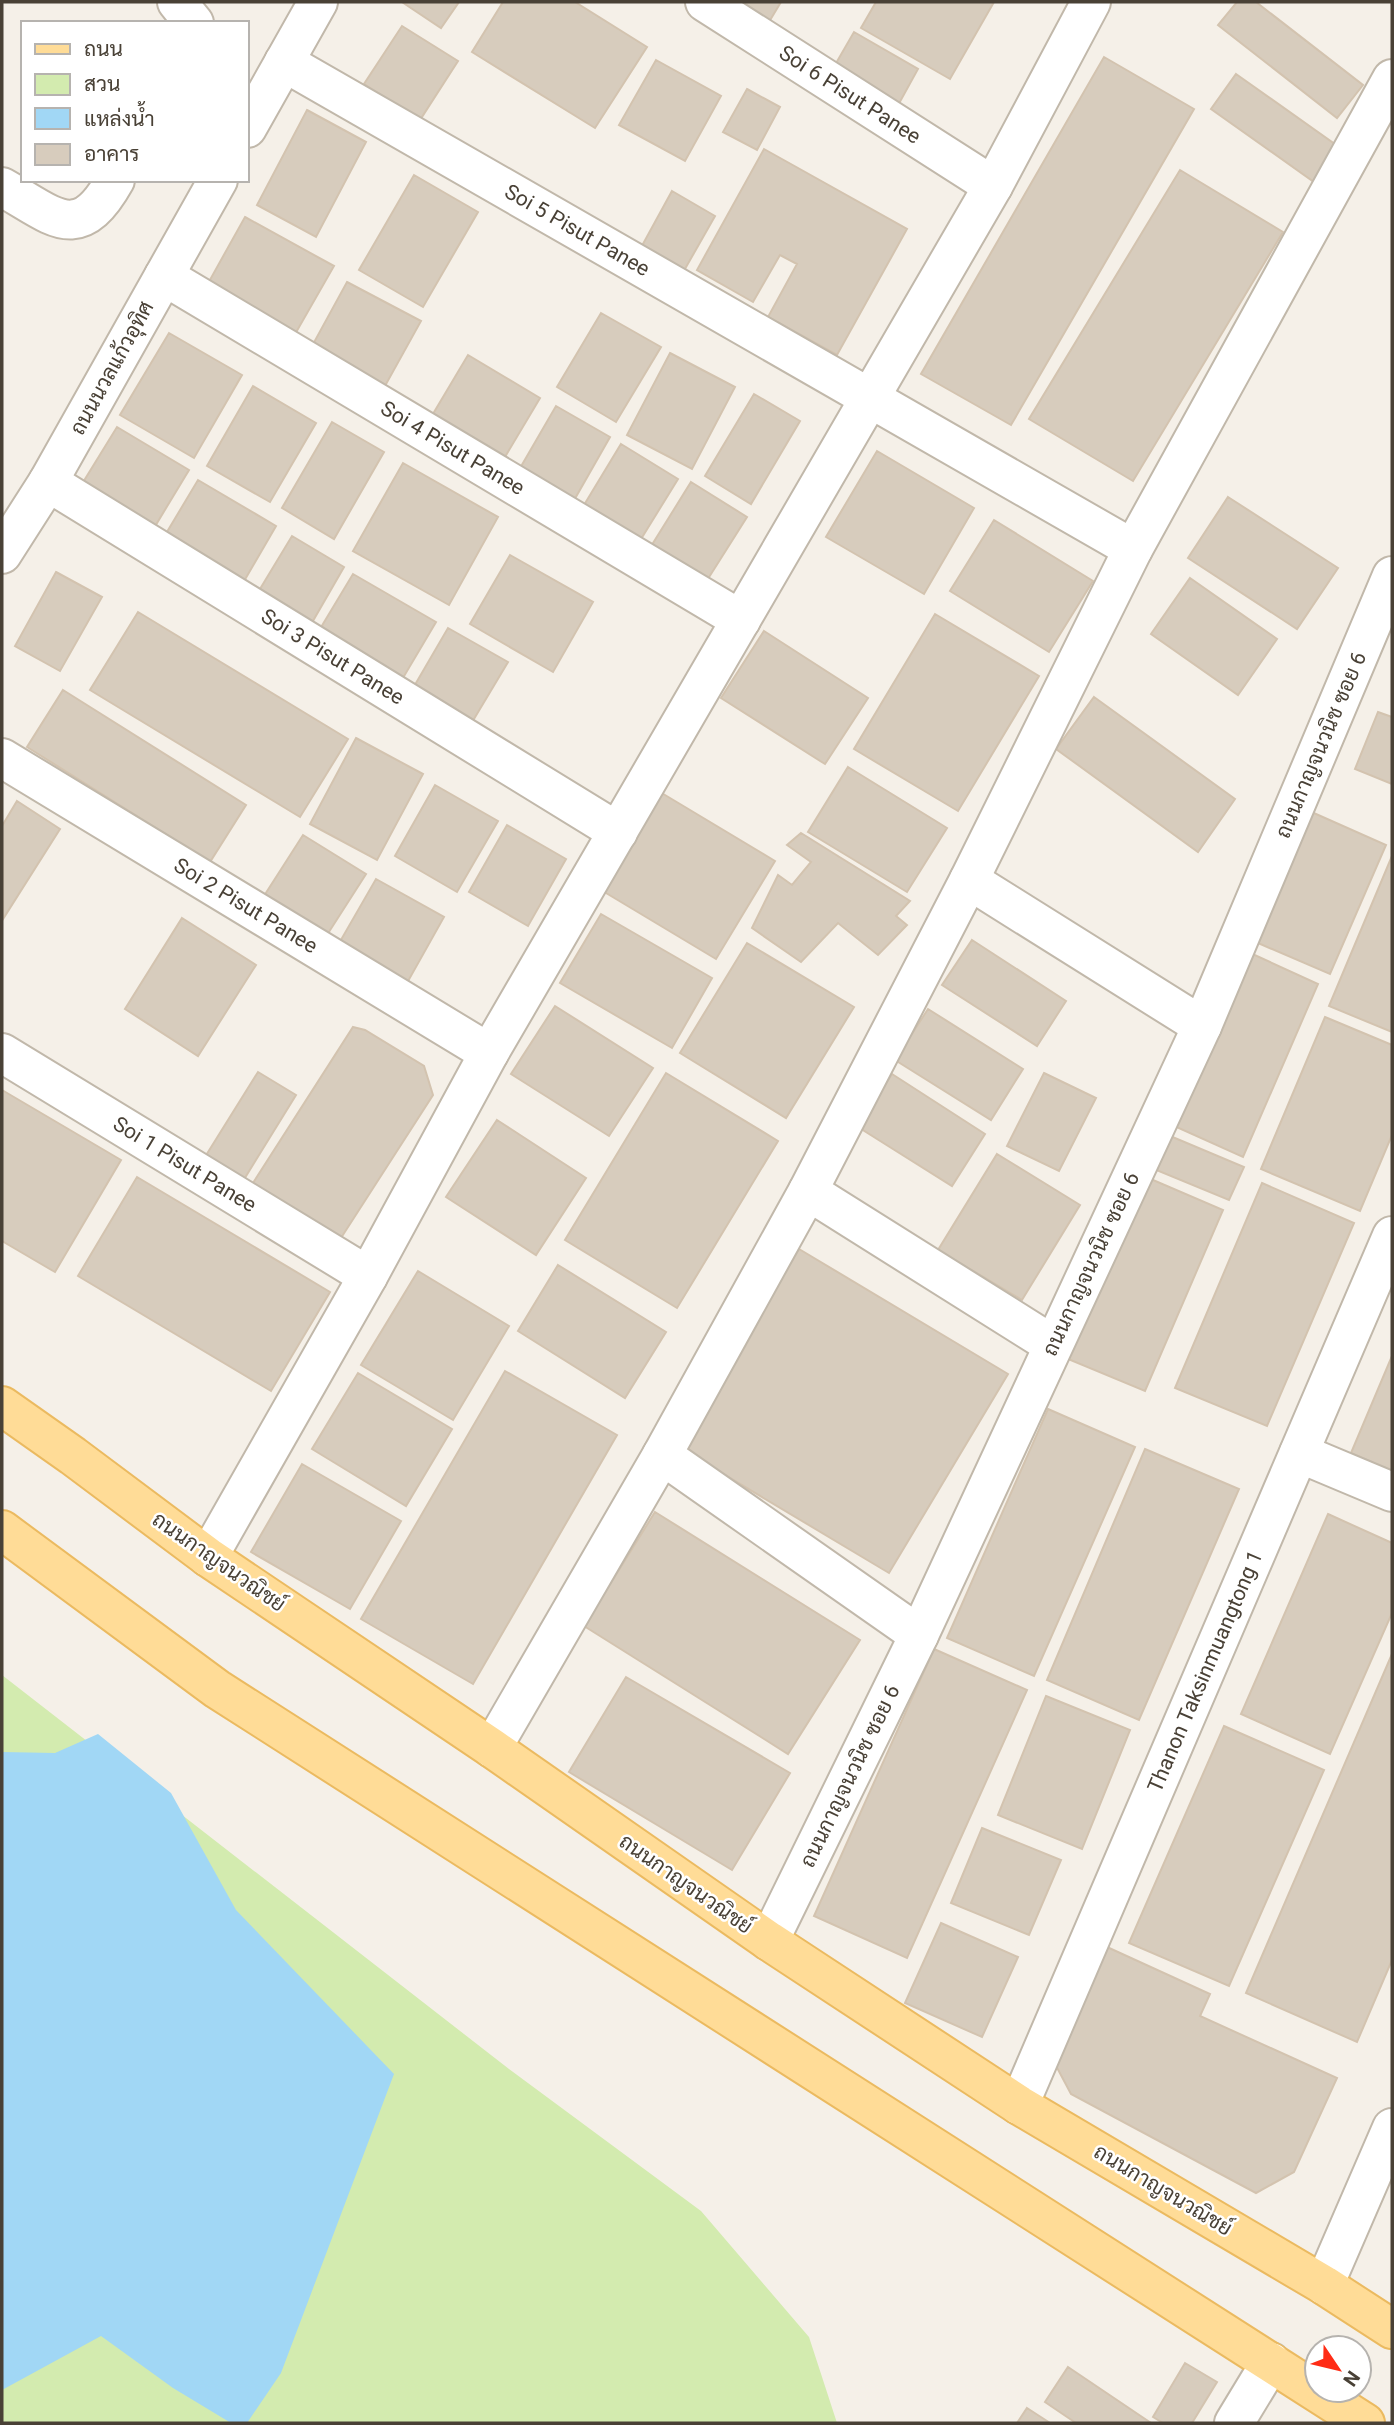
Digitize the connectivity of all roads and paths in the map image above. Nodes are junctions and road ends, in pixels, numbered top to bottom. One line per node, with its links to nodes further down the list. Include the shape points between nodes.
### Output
1 (177, 2): 5 (street)
2 (318, 2): 6 (street)
3 (705, 2): 12 (street, Soi 6 Pisut Panee)
4 (1091, 2): 12 (street)
5 (192, 21)
6 (284, 62): 8 (street); 14 (street, Soi 5 Pisut Panee)
7 (1392, 79): 16 (street)
8 (251, 106)
9 (114, 182): 11 (street, via 103,202 75,221 58,218)
10 (217, 182): 13 (street, ถนนนวลแก้วอุทิศ)
11 (2, 187)
12 (993, 187): 14 (street)
13 (164, 276): 15 (street, ถนนนวลแก้วอุทิศ); 19 (street, Soi 4 Pisut Panee)
14 (870, 399): 16 (street, Soi 5 Pisut Panee); 19 (street)
15 (48, 482): 17 (street, ถนนนวลแก้วอุทิศ); 21 (street, Soi 3 Pisut Panee)
16 (1133, 549): 22 (street)
17 (2, 554)
18 (1392, 576): 23 (street, ถนนกาญจนวนิช ซอย 6)
19 (741, 620): 21 (street)
20 (2, 758): 25 (street, Soi 2 Pisut Panee)
21 (618, 832): 25 (street)
22 (968, 880): 23 (street); 26 (street)
23 (1202, 1026): 29 (street, ถนนกาญจนวนิช ซอย 6)
24 (2, 1053): 28 (street, Soi 1 Pisut Panee)
25 (489, 1053): 28 (street)
26 (808, 1191): 29 (street); 32 (street)
27 (1392, 1236): 31 (street, Thanon Taksinmuangtong 1)
28 (368, 1276): 35 (street)
29 (1053, 1345): 36 (street, ถนนกาญจนวนิช ซอย 6)
30 (2, 1406): 35 (main road, ถนนกาญจนวณิชย์)
31 (1299, 1453): 33 (street); 39 (street, Thanon Taksinmuangtong 1)
32 (662, 1455): 36 (street); 37 (street)
33 (1392, 1492)
34 (2, 1530): 43 (main road, via 217,1689)
35 (208, 1557): 37 (main road, ถนนกาญจนวณิชย์)
36 (919, 1635): 38 (street, ถนนกาญจนวนิช ซอย 6)
37 (492, 1748): 38 (main road, ถนนกาญจนวณิชย์)
38 (769, 1941): 39 (main road, ถนนกาญจนวณิชย์)
39 (1019, 2105): 41 (main road, ถนนกาญจนวณิชย์)
40 (1392, 2128): 41 (street)
41 (1324, 2285): 42 (main road, ถนนกาญจนวณิชย์)
42 (1392, 2329)
43 (1271, 2362): 44 (street); 45 (main road)
44 (1234, 2423)
45 (1365, 2423)

